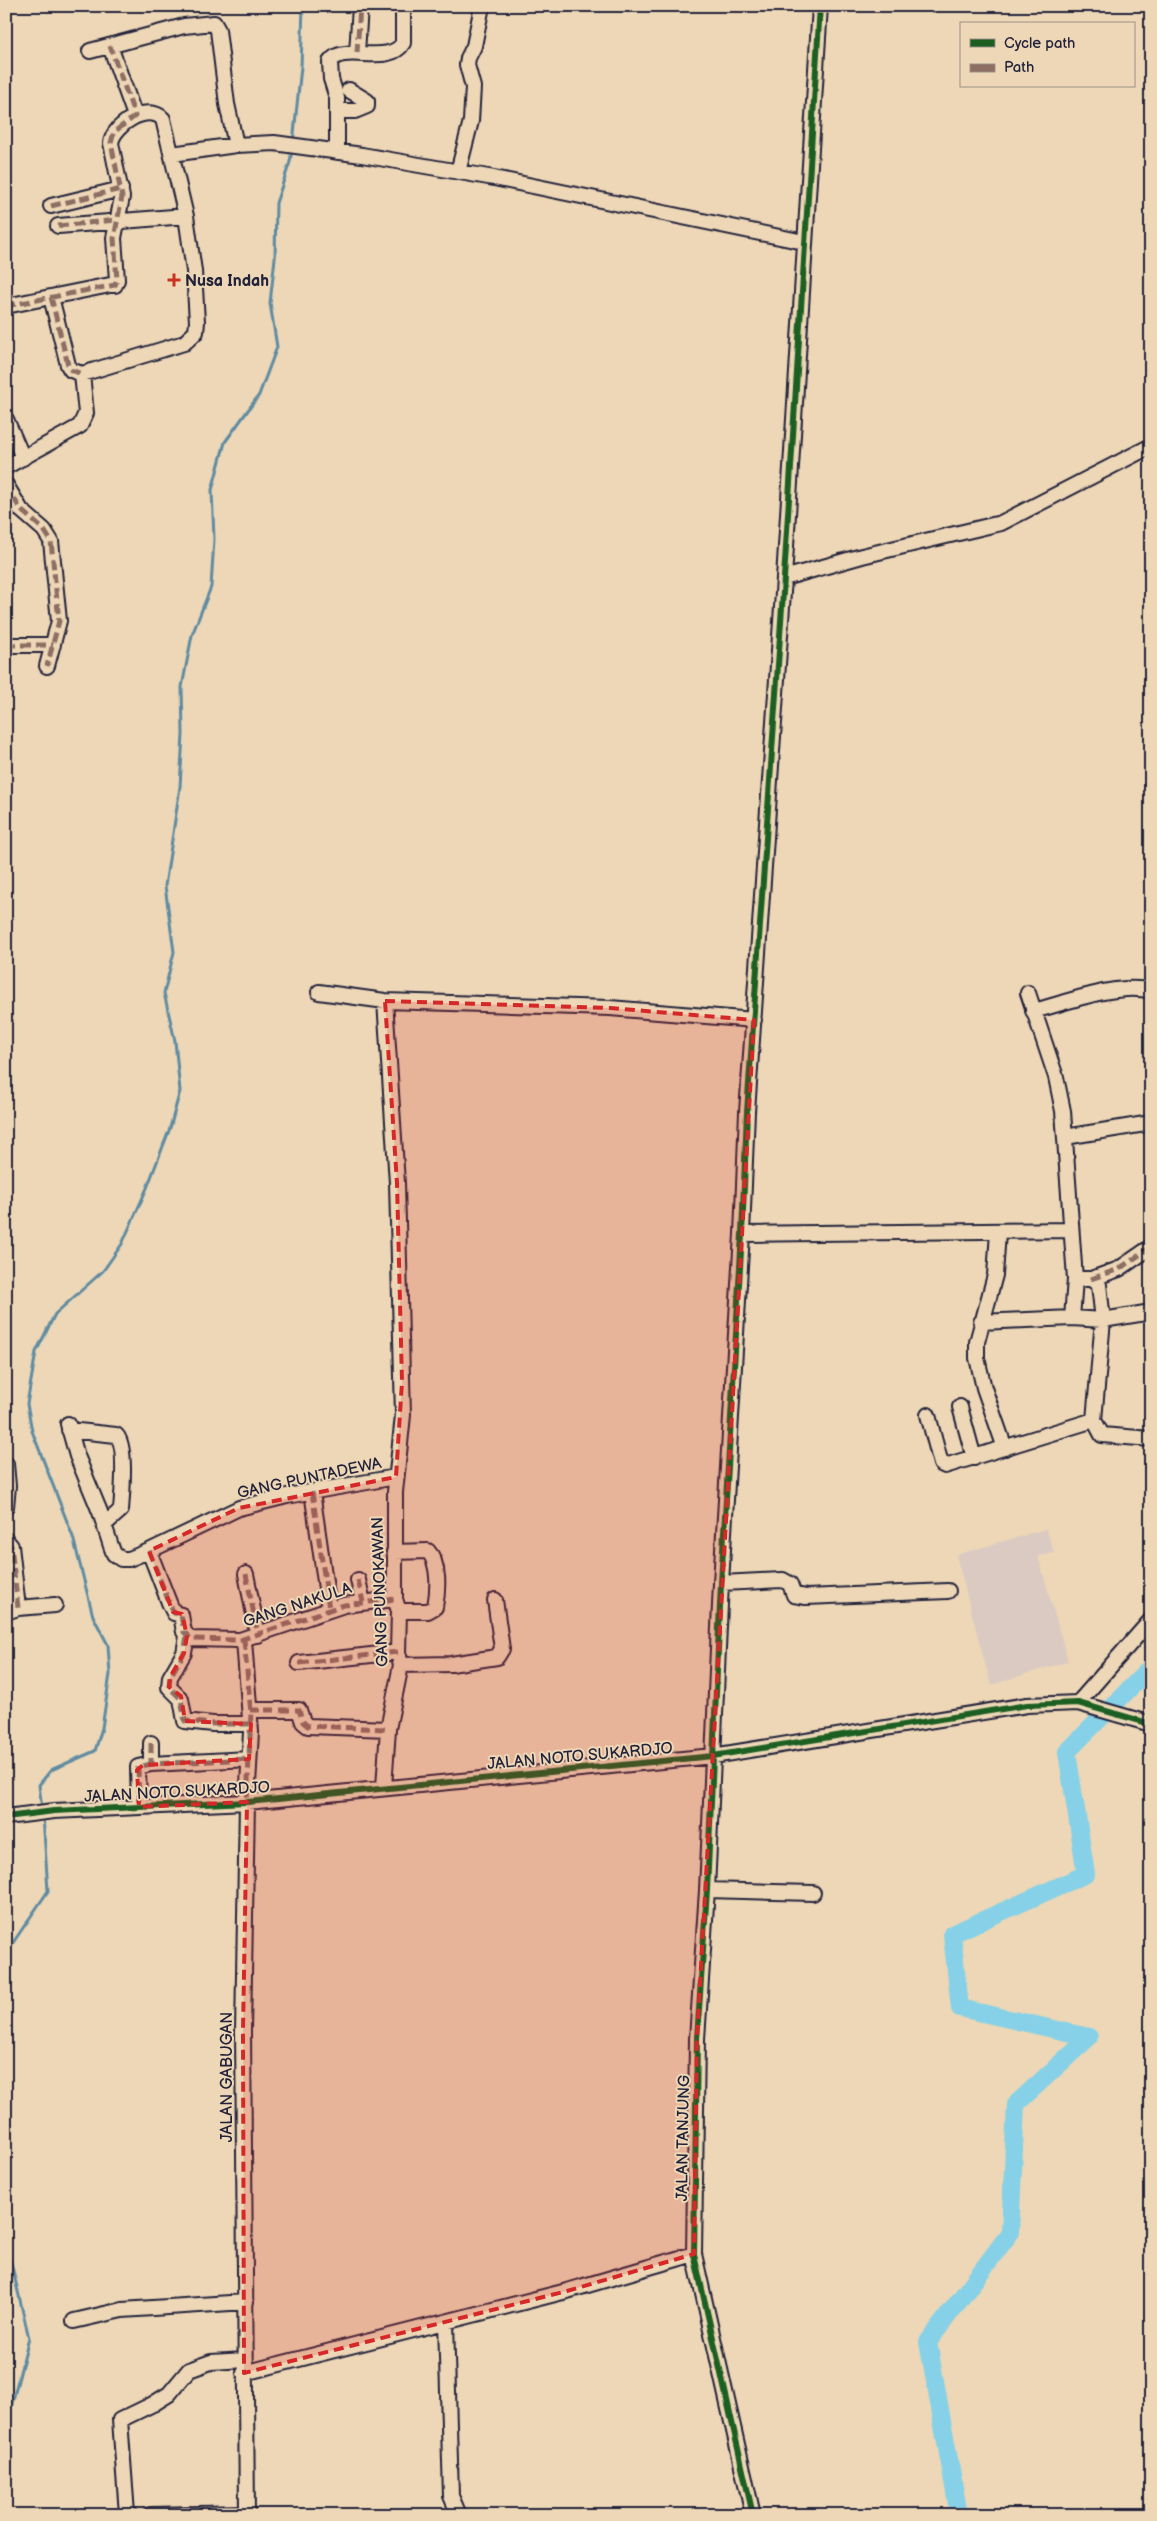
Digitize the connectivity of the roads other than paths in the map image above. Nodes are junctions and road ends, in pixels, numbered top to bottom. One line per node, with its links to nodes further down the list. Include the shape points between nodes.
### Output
1 (360, 6): 7 (street)
2 (404, 6): 7 (street, via 401,47 391,54)
3 (482, 6): 14 (street, via 474,46 468,58 473,92 471,121)
4 (820, 6): 20 (street, JALAN TANJUNG)
5 (110, 46): 6 (street); 10 (street); 11 (street, via 184,26 214,23 218,30 227,104)
6 (90, 51)
7 (357, 53): 9 (street, via 337,56 330,62)
8 (349, 90): 9 (street, via 362,96 367,106 355,111)
9 (337, 111): 12 (street)
10 (134, 116): 13 (street, via 160,115); 15 (street, via 112,136)
11 (236, 145): 12 (street, via 274,143); 13 (street)
12 (337, 152): 14 (street)
13 (172, 154): 17 (street)
14 (458, 172): 20 (street)
15 (120, 189): 16 (street); 18 (street, via 122,203)
16 (51, 206)
17 (186, 216): 18 (street); 23 (street, via 194,271 196,332 184,343)
18 (116, 220): 19 (street); 21 (street, via 115,285)
19 (58, 226)
20 (804, 242): 29 (street, JALAN TANJUNG)
21 (51, 297): 22 (street); 23 (street, via 68,366)
22 (6, 306)
23 (82, 374): 26 (street, via 86,414 80,426)
24 (6, 419): 26 (street)
25 (1151, 446): 29 (street, via 1001,523)
26 (23, 458): 27 (street)
27 (6, 468)
28 (6, 485): 31 (street, via 21,510 44,530 50,541 59,621)
29 (784, 578): 38 (street, JALAN TANJUNG)
30 (6, 645): 31 (street)
31 (53, 645): 32 (street)
32 (47, 666)
33 (1151, 991): 37 (street, via 1124,989)
34 (319, 992): 36 (street)
35 (1028, 993): 37 (street)
36 (385, 1001): 38 (street, via 610,1008); 58 (street, GANG PUNOKAWAN, via 397,1183 403,1415)
37 (1033, 1011): 40 (street, via 1056,1077)
38 (754, 1020): 43 (street, JALAN TANJUNG)
39 (1151, 1123): 40 (street)
40 (1065, 1137): 41 (street)
41 (1071, 1230): 42 (street); 45 (street)
42 (998, 1232): 43 (street); 50 (street, via 995,1275)
43 (742, 1234): 67 (street, JALAN TANJUNG)
44 (1151, 1247): 46 (street, via 1119,1269)
45 (1075, 1279): 46 (street); 48 (street)
46 (1090, 1279): 49 (street, via 1099,1285)
47 (1151, 1312): 49 (street)
48 (1072, 1318): 49 (street); 50 (street)
49 (1103, 1320): 53 (street)
50 (982, 1322): 55 (street, via 977,1342 979,1372)
51 (960, 1407): 56 (street)
52 (928, 1415): 56 (street, via 942,1466)
53 (1094, 1420): 54 (street, via 1102,1435); 55 (street)
54 (1151, 1439)
55 (1005, 1448): 56 (street)
56 (974, 1458)
57 (6, 1464): 60 (street)
58 (396, 1477): 59 (street, GANG PUNTADEWA); 64 (street, GANG PUNOKAWAN)
59 (312, 1492): 63 (street, GANG PUNTADEWA, via 239,1508); 73 (street)
60 (6, 1507)
61 (104, 1525): 61 (street, via 77,1456 69,1427 116,1435 120,1439 121,1510); 63 (street, GANG PUNTADEWA, via 116,1557 129,1559)
62 (6, 1540): 74 (street, via 12,1546)
63 (149, 1552): 76 (street, via 174,1613 183,1617)
64 (394, 1552): 72 (street, GANG PUNOKAWAN); 72 (street, GANG NAKULA, via 428,1551 436,1573 435,1607 428,1611)
65 (246, 1574): 77 (street, JALAN GABUGAN)
66 (358, 1580): 70 (street)
67 (721, 1583): 68 (street, via 783,1580 790,1584 794,1595 806,1597); 85 (street, JALAN TANJUNG)
68 (948, 1591)
69 (495, 1600): 78 (street, via 502,1649 498,1657 452,1664)
70 (362, 1602): 72 (street, GANG NAKULA); 73 (street, GANG NAKULA)
71 (56, 1605): 74 (street)
72 (397, 1605): 78 (street, GANG PUNOKAWAN)
73 (329, 1609): 77 (street, GANG NAKULA)
74 (12, 1610)
75 (1151, 1620): 80 (street)
76 (186, 1636): 77 (street, GANG NAKULA, via 210,1640); 81 (street, via 184,1653 170,1677 169,1687 181,1699 185,1721 213,1724)
77 (251, 1637): 81 (street, JALAN GABUGAN)
78 (399, 1658): 79 (street); 83 (street, GANG PUNOKAWAN)
79 (299, 1663)
80 (1078, 1703): 82 (street, JALAN NOTO SUKARDJO); 85 (street, JALAN NOTO SUKARDJO, via 1027,1705)
81 (250, 1717): 83 (street, via 299,1710 308,1726); 86 (street, JALAN GABUGAN)
82 (1151, 1724)
83 (388, 1729): 88 (street, GANG PUNOKAWAN)
84 (151, 1743): 87 (street)
85 (713, 1756): 88 (street, JALAN NOTO SUKARDJO); 92 (street, JALAN TANJUNG)
86 (249, 1759): 87 (street); 89 (street, JALAN GABUGAN)
87 (151, 1764): 90 (street, via 138,1767)
88 (384, 1787): 89 (street, JALAN NOTO SUKARDJO)
89 (247, 1802): 90 (street, JALAN NOTO SUKARDJO); 95 (street, JALAN GABUGAN, via 242,2031)
90 (139, 1807): 91 (street, JALAN NOTO SUKARDJO)
91 (6, 1817)
92 (707, 1890): 93 (street); 94 (street, JALAN TANJUNG, via 697,2039)
93 (813, 1893)
94 (694, 2254): 97 (street); 106 (street, JALAN TANJUNG)
95 (246, 2302): 96 (street, via 122,2310); 98 (street, JALAN GABUGAN)
96 (74, 2320)
97 (446, 2322): 98 (street); 105 (street, via 451,2496)
98 (244, 2366): 99 (street, via 211,2362 188,2370 169,2394 120,2420); 101 (street, JALAN GABUGAN)
99 (127, 2514): 102 (street); 103 (street)
100 (188, 2514): 101 (street); 104 (street)
101 (247, 2514)
102 (116, 2515)
103 (131, 2515)
104 (150, 2515)
105 (459, 2515)
106 (753, 2515)

